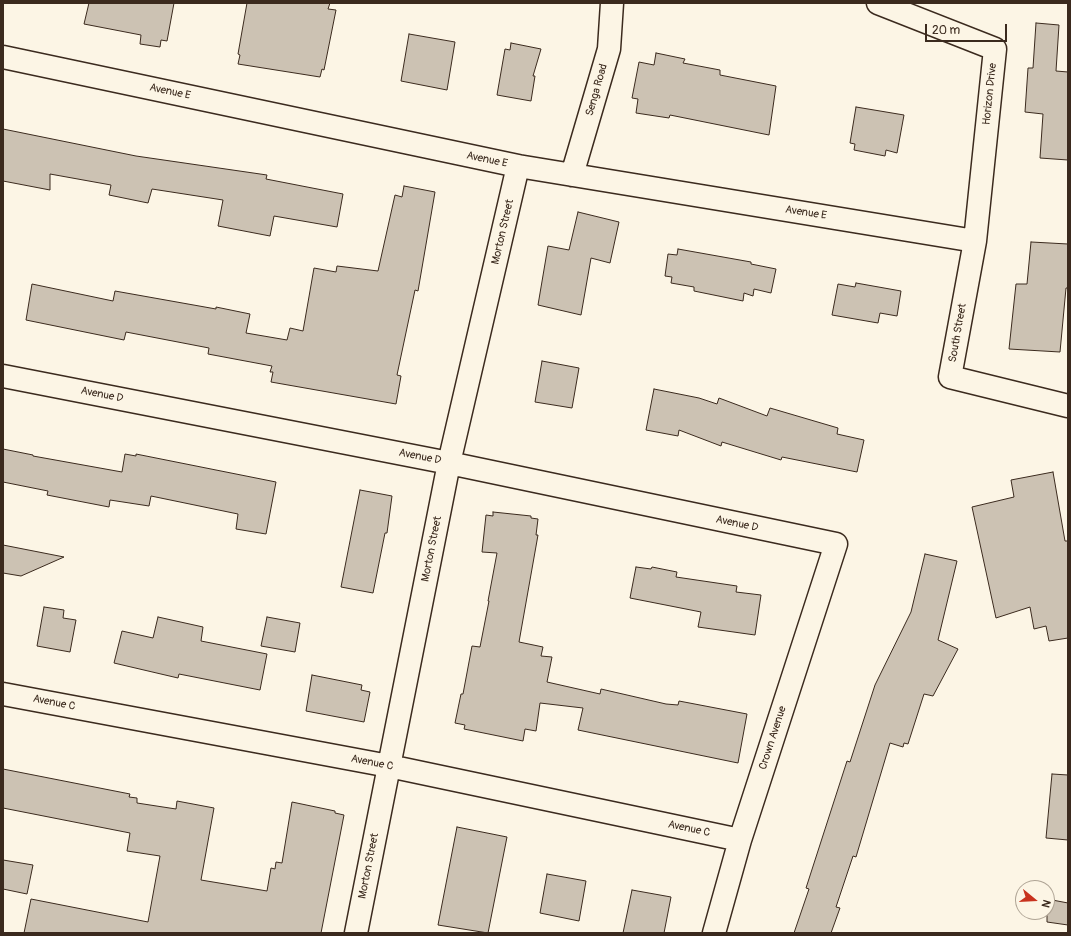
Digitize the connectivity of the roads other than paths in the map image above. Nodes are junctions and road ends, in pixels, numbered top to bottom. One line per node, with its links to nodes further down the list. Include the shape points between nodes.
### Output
1 (612, 3): 5 (street, Senga Road, via 610,48)
2 (878, 3): 6 (street, Horizon Drive, via 995,49)
3 (3, 57): 4 (street, Avenue E)
4 (518, 166): 5 (street, Avenue E); 9 (street, Morton Street)
5 (572, 175): 6 (street, Avenue E)
6 (975, 241): 8 (street, South Street, via 950,377)
7 (3, 376): 9 (street, Avenue D)
8 (1068, 406)
9 (449, 463): 10 (street, Avenue D); 12 (street, Morton Street)
10 (836, 544): 13 (street, Crown Avenue)
11 (3, 694): 12 (street, Avenue C)
12 (389, 766): 13 (street, Avenue C); 14 (street, Morton Street)
13 (740, 840): 15 (street, Crown Avenue)
14 (356, 933)
15 (714, 933)

